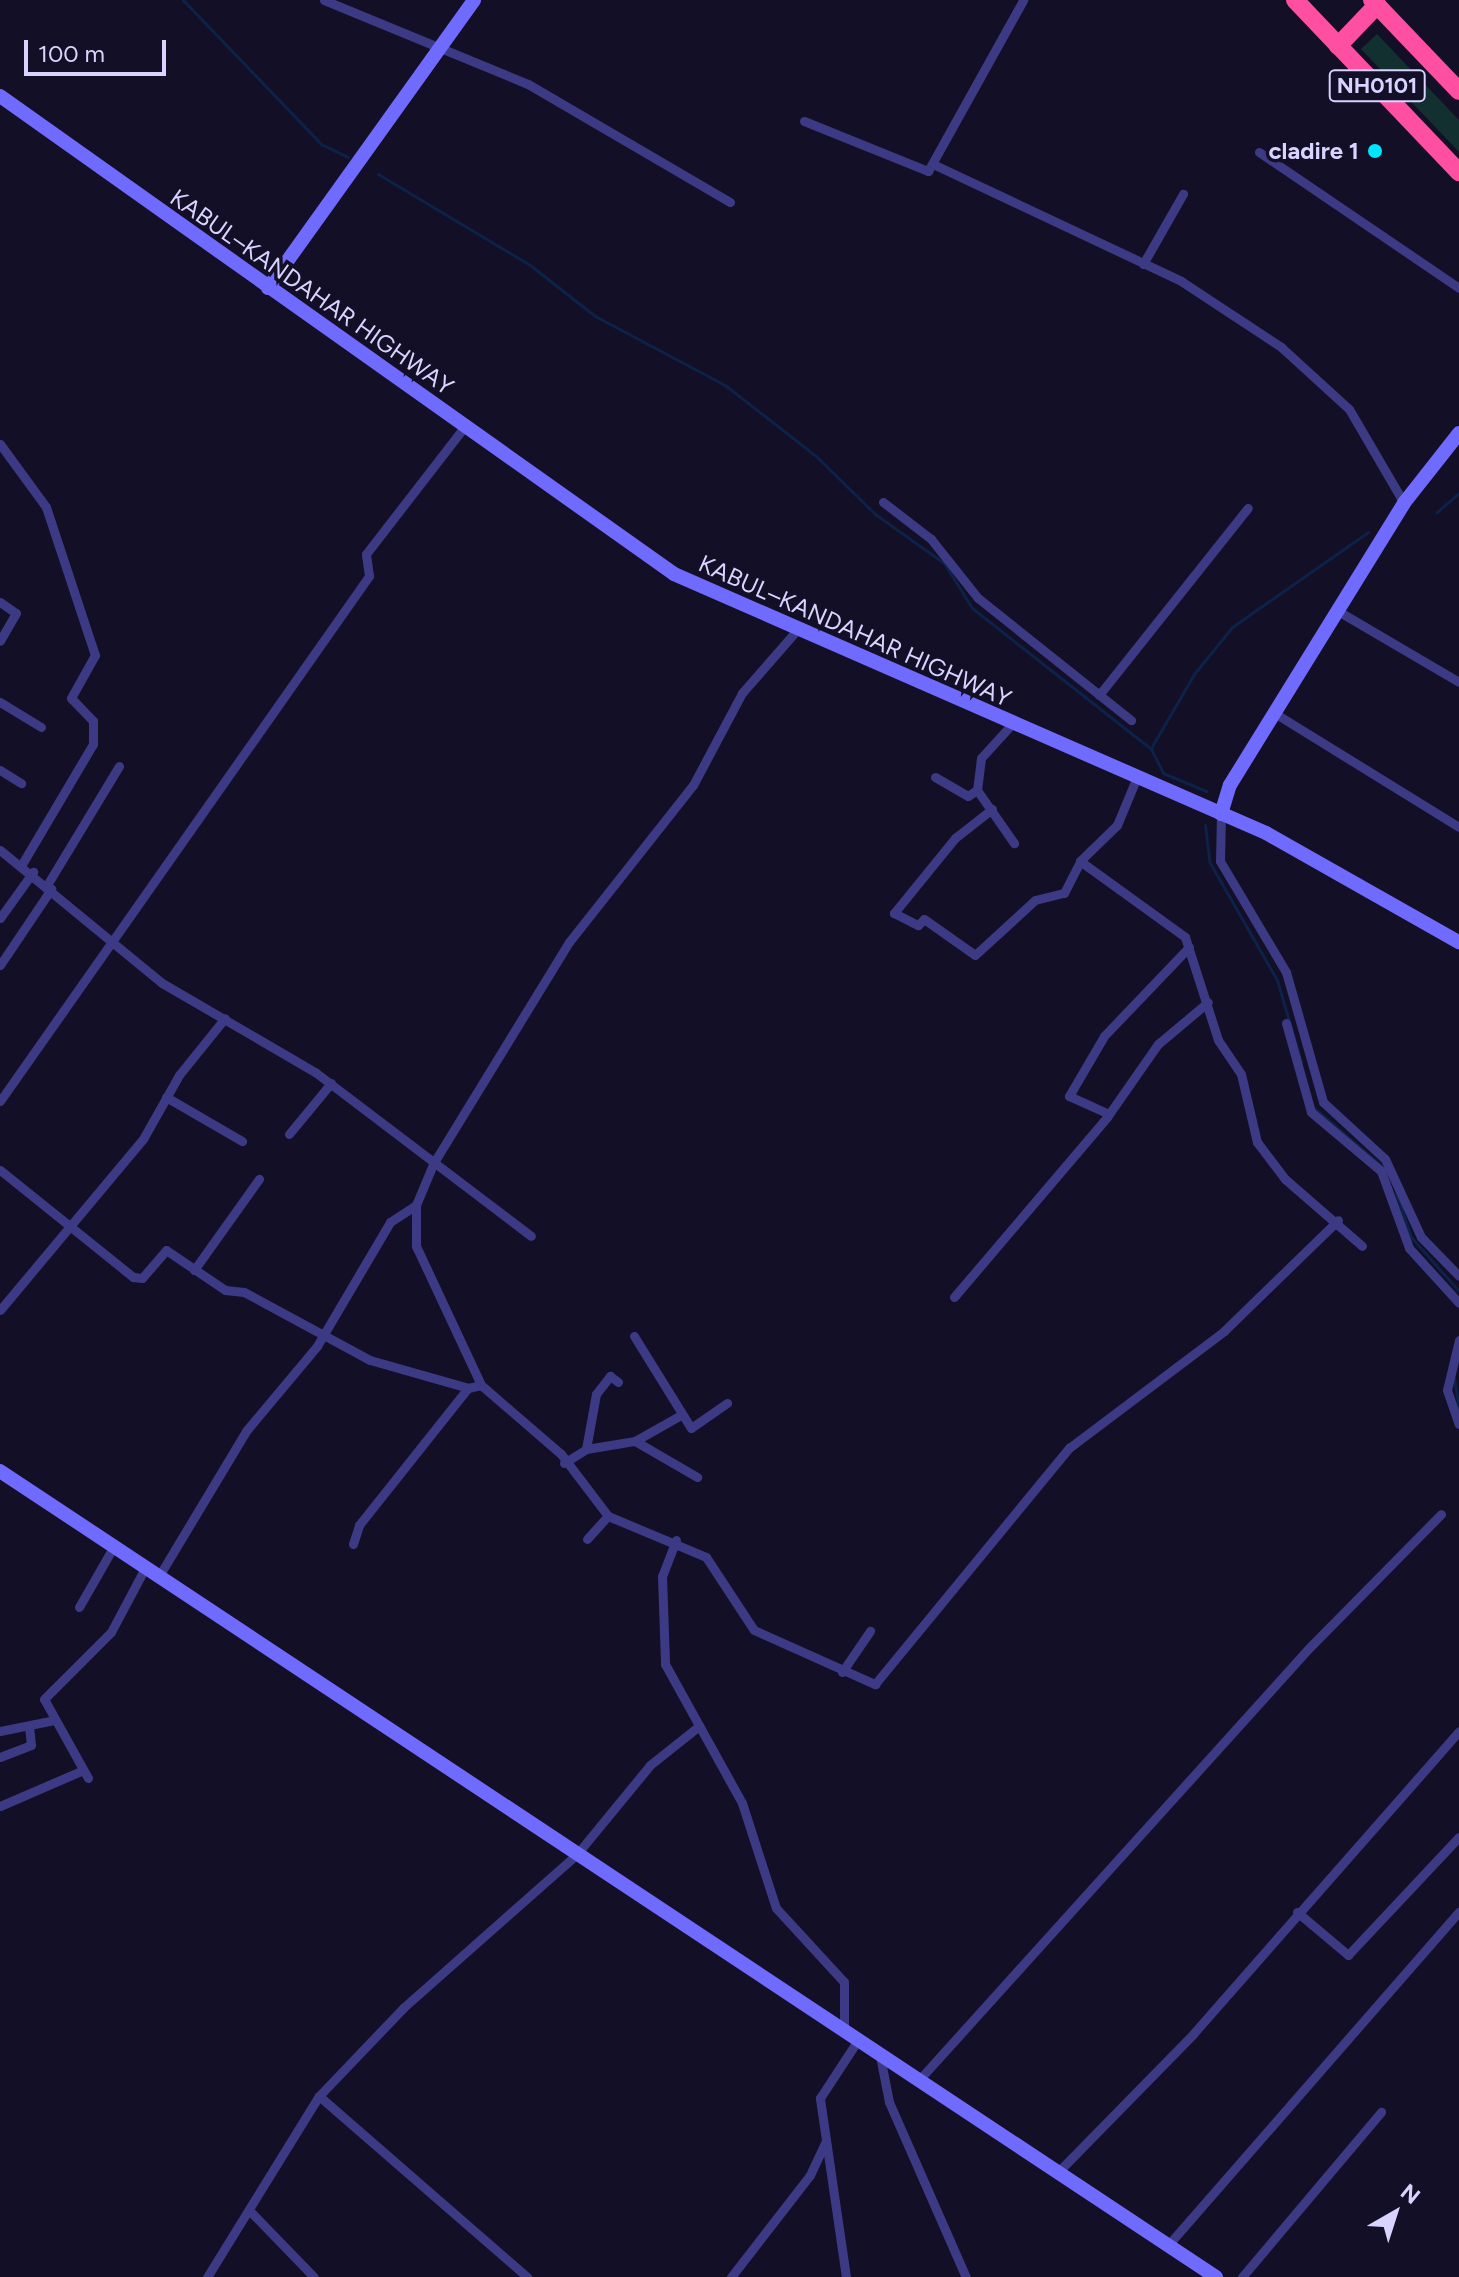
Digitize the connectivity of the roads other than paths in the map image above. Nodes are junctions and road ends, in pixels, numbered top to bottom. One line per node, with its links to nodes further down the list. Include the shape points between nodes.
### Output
1 (324, 0): 7 (street)
2 (474, 0): 7 (main road)
3 (1023, 0): 12 (street)
4 (1295, 0): 6 (highway, NH0101)
5 (1374, 2): 6 (highway); 8 (highway, NH0101)
6 (1338, 46): 13 (highway, NH0101)
7 (439, 48): 15 (street, via 549,95); 17 (main road)
8 (1459, 91)
9 (0, 96): 17 (main road, KABUL–KANDAHAR HIGHWAY)
10 (804, 121): 12 (street, via 871,153 928,171)
11 (1259, 152): 18 (street)
12 (935, 165): 16 (street)
13 (1459, 172)
14 (1183, 194): 16 (street)
15 (730, 202)
16 (1143, 264): 23 (street, via 1240,318 1336,393)
17 (268, 288): 19 (main road, KABUL–KANDAHAR HIGHWAY)
18 (1459, 288)
19 (464, 427): 27 (main road, KABUL–KANDAHAR HIGHWAY, via 674,574); 53 (street, via 366,554 369,576)
20 (1459, 433): 23 (main road)
21 (0, 444): 48 (street, via 46,507 95,655 71,698 93,721 93,744)
22 (883, 502): 30 (street, via 931,539 978,598)
23 (1404, 503): 26 (main road)
24 (1248, 508): 30 (street)
25 (0, 602): 28 (street, via 16,613)
26 (1338, 611): 29 (street); 32 (main road)
27 (797, 630): 34 (main road, KABUL–KANDAHAR HIGHWAY); 67 (street, via 742,693 693,785 636,863 591,910)
28 (0, 641)
29 (1459, 682)
30 (1099, 695): 33 (street)
31 (0, 702): 35 (street)
32 (1276, 714): 43 (main road, via 1230,785); 44 (street)
33 (1131, 720)
34 (1012, 724): 39 (main road, KABUL–KANDAHAR HIGHWAY); 41 (street, via 981,758)
35 (41, 727)
36 (119, 766): 50 (street)
37 (0, 770): 40 (street)
38 (935, 777): 41 (street, via 968,796)
39 (1137, 777): 43 (main road, KABUL–KANDAHAR HIGHWAY); 47 (street, via 1117,825)
40 (21, 783)
41 (977, 790): 42 (street)
42 (992, 809): 45 (street); 47 (street, via 955,838 894,913 918,925 924,919 975,955 1035,900 1064,893)
43 (1221, 814): 52 (main road, KABUL–KANDAHAR HIGHWAY, via 1351,877); 61 (street, via 1220,861 1286,972)
44 (1459, 827)
45 (1014, 843)
46 (0, 850): 48 (street)
47 (1080, 861): 54 (street, via 1174,926)
48 (22, 864): 49 (street)
49 (33, 872): 50 (street); 51 (street)
50 (49, 887): 53 (street); 55 (street)
51 (0, 918)
52 (1459, 942)
53 (111, 944): 57 (street); 62 (street)
54 (1189, 947): 56 (street); 64 (street, via 1104,1036 1069,1096)
55 (0, 965)
56 (1208, 1002): 64 (street, via 1158,1044); 72 (street, via 1218,1040 1241,1074 1257,1142 1285,1179)
57 (225, 1018): 59 (street); 60 (street)
58 (1286, 1023): 63 (street)
59 (331, 1083): 65 (street); 67 (street)
60 (166, 1097): 66 (street); 73 (street, via 143,1139)
61 (1321, 1097): 63 (street); 68 (street)
62 (0, 1101)
63 (1309, 1110): 68 (street)
64 (1109, 1114): 78 (street)
65 (289, 1134)
66 (242, 1141)
67 (434, 1162): 71 (street); 74 (street)
68 (1385, 1168): 77 (street, via 1421,1237); 79 (street, via 1409,1248)
69 (0, 1170): 73 (street)
70 (259, 1179): 76 (street)
71 (416, 1205): 81 (street, via 390,1222); 85 (street, via 416,1246)
72 (1338, 1220): 75 (street); 105 (street, via 1224,1331 1069,1448 878,1682)
73 (67, 1229): 76 (street, via 137,1279 163,1250); 80 (street)
74 (531, 1236)
75 (1362, 1246)
76 (194, 1270): 81 (street)
77 (1459, 1276)
78 (954, 1297)
79 (1459, 1303)
80 (0, 1310)
81 (321, 1336): 86 (street, via 414,1376); 102 (street, via 269,1412 246,1431)
82 (634, 1336): 88 (street, via 673,1388)
83 (1459, 1340): 89 (street, via 1447,1390)
84 (618, 1382): 91 (street, via 610,1376 596,1394)
85 (481, 1385): 86 (street); 92 (street)
86 (468, 1388): 99 (street, via 359,1525)
87 (727, 1403): 88 (street, via 691,1428)
88 (679, 1416): 90 (street)
89 (1459, 1424)
90 (635, 1441): 91 (street); 94 (street)
91 (586, 1449): 92 (street)
92 (564, 1463): 96 (street)
93 (0, 1471): 100 (main road)
94 (697, 1477)
95 (1441, 1514): 120 (street, via 1309,1648)
96 (608, 1516): 97 (street); 98 (street)
97 (587, 1539)
98 (676, 1540): 105 (street, via 721,1574 754,1630); 107 (street, via 662,1576 665,1664)
99 (353, 1544)
100 (114, 1546): 101 (main road); 103 (street)
101 (145, 1568): 102 (main road); 106 (street, via 111,1632 44,1699)
102 (159, 1576): 114 (main road)
103 (79, 1607)
104 (870, 1631): 105 (street)
105 (842, 1672)
106 (54, 1720): 108 (street); 112 (street, via 86,1774)
107 (699, 1726): 114 (street, via 650,1765); 117 (street, via 742,1803 776,1908 844,1982)
108 (29, 1727): 109 (street); 111 (street, via 33,1744)
109 (0, 1731)
110 (1459, 1731): 115 (street)
111 (0, 1757)
112 (0, 1806)
113 (1459, 1837): 115 (street, via 1348,1955)
114 (577, 1854): 117 (main road); 121 (street, via 403,2008)
115 (1297, 1912): 124 (street)
116 (1459, 1912): 126 (street)
117 (844, 2029): 118 (main road)
118 (858, 2040): 119 (main road); 123 (street, via 820,2098)
119 (880, 2056): 120 (main road); 132 (street, via 889,2102)
120 (918, 2081): 124 (main road)
121 (319, 2096): 125 (street); 129 (street)
122 (1381, 2112): 134 (street)
123 (826, 2140): 130 (street, via 810,2175); 131 (street)
124 (1060, 2170): 126 (main road)
125 (249, 2210): 127 (street); 128 (street)
126 (1169, 2244): 133 (main road)
127 (207, 2277)
128 (314, 2277)
129 (527, 2277)
130 (731, 2277)
131 (846, 2277)
132 (966, 2277)
133 (1216, 2277)
134 (1242, 2277)

